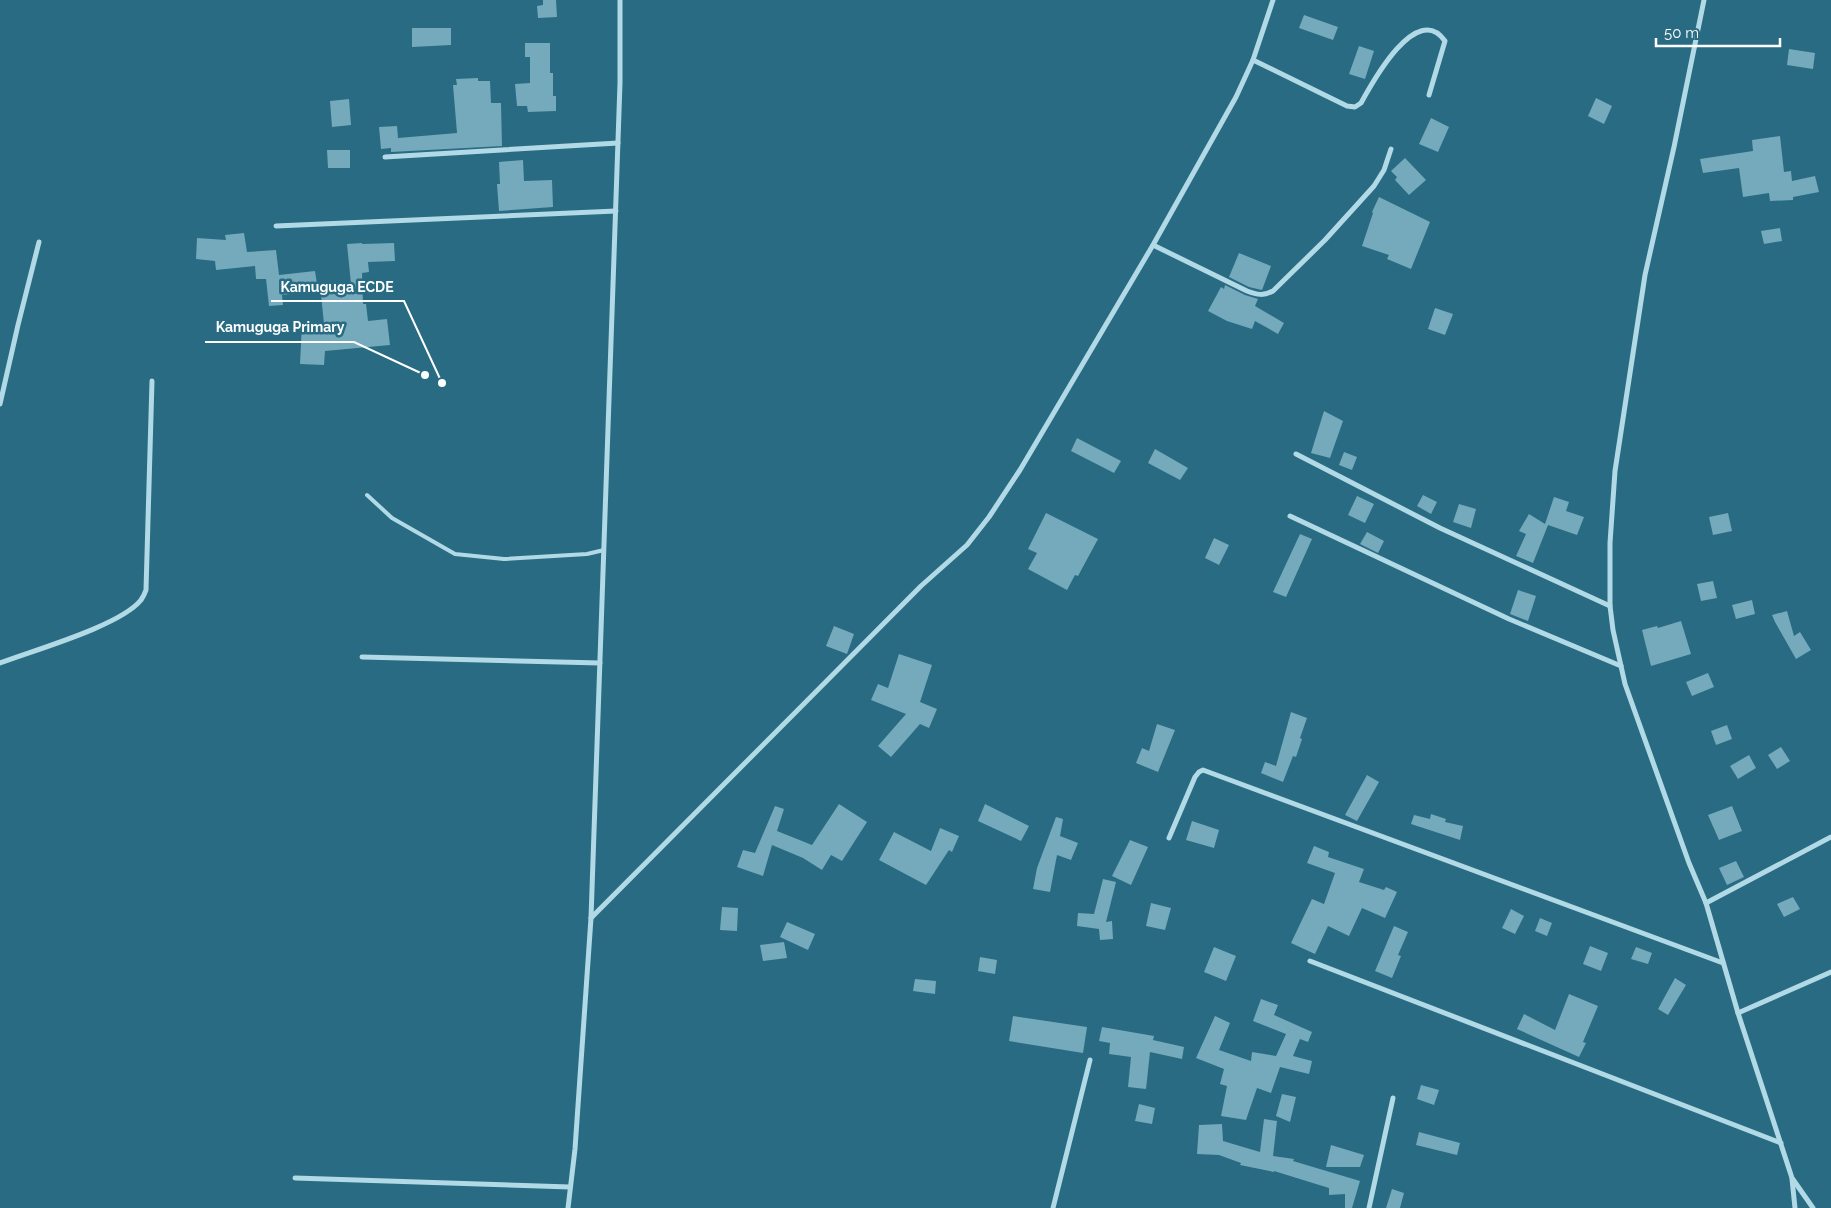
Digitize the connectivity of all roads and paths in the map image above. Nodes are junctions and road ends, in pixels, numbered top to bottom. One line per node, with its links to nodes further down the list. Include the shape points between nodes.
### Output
1 (620, 0): 6 (street)
2 (1273, 0): 4 (street)
3 (1704, 0): 19 (street, via 1645,275 1615,471)
4 (1253, 60): 5 (street, via 1355,107 1402,43 1421,31 1433,30 1445,41); 12 (street, via 1236,97)
5 (1429, 96)
6 (618, 143): 8 (street); 9 (street)
7 (1391, 149): 12 (street, via 1374,186 1273,292 1255,294 1247,291)
8 (385, 157)
9 (616, 211): 10 (street); 18 (street)
10 (276, 226)
11 (39, 242): 14 (street)
12 (1153, 245): 27 (street, via 1020,470 968,545 921,586)
13 (152, 381): 21 (street, via 146,590 140,601 127,612 99,627)
14 (0, 404)
15 (1296, 454): 19 (street, via 1440,528)
16 (367, 495): 18 (lane, via 392,518 456,554 504,559)
17 (1290, 516): 23 (street, via 1509,619)
18 (604, 550): 22 (street)
19 (1610, 606): 23 (street)
20 (362, 657): 22 (street)
21 (0, 663)
22 (600, 663): 27 (street)
23 (1621, 666): 26 (street, via 1645,742)
24 (1831, 837): 26 (street)
25 (1169, 838): 29 (street, via 1195,777 1203,770)
26 (1706, 904): 29 (street)
27 (591, 918): 37 (street)
28 (1310, 961): 34 (street)
29 (1723, 963): 31 (street)
30 (1831, 972): 31 (street)
31 (1738, 1013): 34 (street)
32 (1090, 1060): 39 (street)
33 (1393, 1098): 40 (street)
34 (1781, 1143): 36 (street)
35 (295, 1178): 37 (street)
36 (1792, 1178): 41 (street); 42 (street)
37 (570, 1187): 38 (street)
38 (568, 1208)
39 (1053, 1208)
40 (1369, 1208)
41 (1795, 1208)
42 (1813, 1208)

